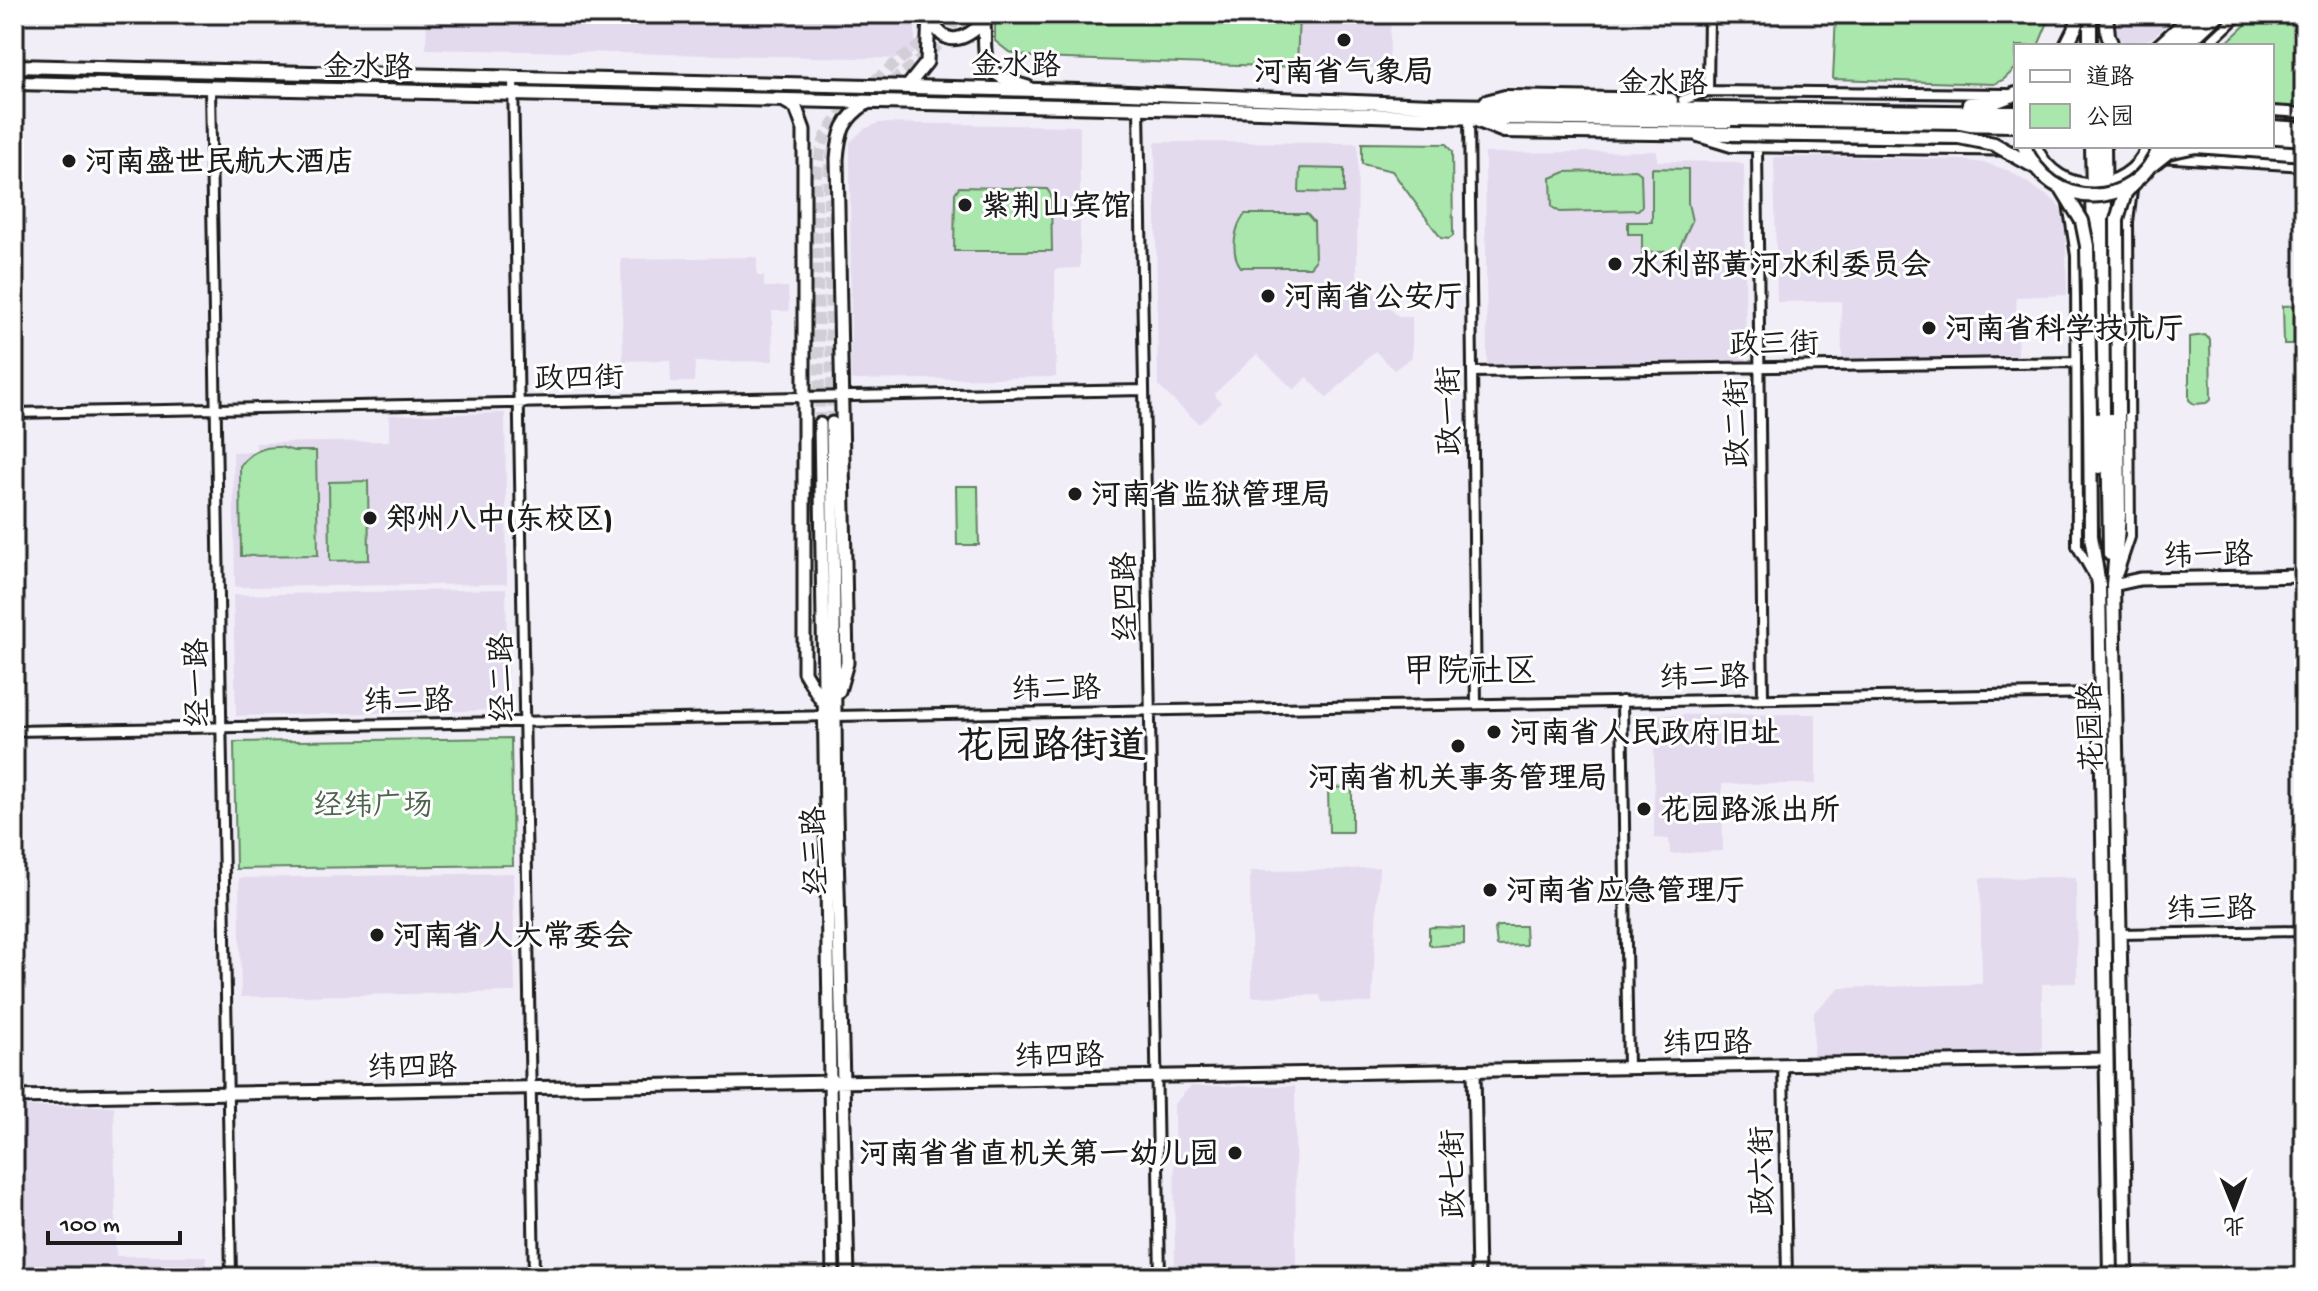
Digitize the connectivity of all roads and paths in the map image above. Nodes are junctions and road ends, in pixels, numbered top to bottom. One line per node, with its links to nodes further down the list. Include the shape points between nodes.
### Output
1 (929, 14): 10 (street, via 949,39 965,37); 22 (street, via 927,62)
2 (1709, 14): 25 (street)
3 (2077, 14): 11 (main road)
4 (2090, 14): 12 (main road)
5 (2104, 14): 13 (main road); 14 (main road)
6 (2191, 14): 15 (street)
7 (2202, 14): 16 (main road)
8 (2219, 14): 17 (main road)
9 (2240, 14): 18 (street)
10 (984, 18): 24 (street, via 990,69 1005,81)
11 (2067, 44)
12 (2090, 44)
13 (2102, 44)
14 (2111, 44)
15 (2158, 44)
16 (2170, 44)
17 (2187, 44)
18 (2208, 44)
19 (14, 66): 20 (main road, 金水路)
20 (513, 78): 22 (main road, 金水路); 27 (street, 经二路)
21 (14, 83): 23 (main road, 金水路)
22 (907, 87): 24 (main road, 金水路)
23 (210, 88): 27 (main road, 金水路); 69 (street, 经一路)
24 (1040, 90): 34 (main road, 金水路)
25 (1708, 91): 26 (street); 29 (street)
26 (2014, 94)
27 (513, 95): 30 (main road, 金水路); 68 (street, 经二路)
28 (2014, 95): 29 (main road, via 1983,104)
29 (1683, 100): 34 (main road, via 1505,97)
30 (784, 101): 31 (main road, 金水路); 67 (street, via 796,108 804,130)
31 (867, 103): 32 (main road, 金水路); 66 (street, via 845,121 839,134)
32 (1139, 109): 34 (main road, 金水路); 65 (street, 经四路)
33 (2274, 111): 36 (street)
34 (1475, 112): 35 (main road, 金水路); 38 (main road, 金水路); 40 (main road, via 1504,131); 64 (street, 政一街)
35 (2014, 113)
36 (2304, 113)
37 (2274, 124): 39 (main road)
38 (2014, 125)
39 (2304, 127)
40 (1685, 133): 43 (street, via 1731,147); 57 (main road, bridge, via 1959,137 1994,144)
41 (2274, 138): 42 (main road)
42 (2304, 141)
43 (1757, 147): 44 (street); 63 (street, 政二街)
44 (2014, 148)
45 (2025, 148): 57 (main road, bridge)
46 (2038, 148): 58 (street)
47 (2092, 148): 60 (main road)
48 (2104, 148): 60 (main road)
49 (2147, 148): 54 (street)
50 (2158, 148): 54 (main road, bridge)
51 (2187, 148): 54 (main road, bridge)
52 (2223, 148): 53 (main road, bridge)
53 (2304, 154)
54 (2146, 161): 55 (street); 56 (street); 59 (main road, bridge)
55 (2135, 166): 60 (street); 74 (street, via 2128,222 2130,537)
56 (2304, 166)
57 (2035, 167): 61 (main road, bridge)
58 (2061, 175): 60 (street); 62 (street, via 2076,256)
59 (2136, 181): 61 (main road, bridge, via 2101,196); 74 (main road, 花园路, bridge, via 2125,193 2117,220 2119,516)
60 (2099, 183): 73 (main road); 74 (main road)
61 (2063, 190): 73 (main road, 花园路, bridge, via 2082,221 2087,246 2091,536)
62 (2076, 362): 63 (street, 政三街); 73 (street, via 2077,546)
63 (1760, 367): 64 (street, 政三街); 76 (street, 政二街)
64 (1472, 372): 78 (street, 政一街)
65 (1144, 390): 66 (street, 政四街); 80 (street, 经四路)
66 (842, 395): 67 (street, 政四街); 79 (street, via 847,663)
67 (805, 396): 68 (street, 政四街); 79 (street, via 804,672)
68 (519, 402): 69 (street, 政四街); 81 (street, 经二路)
69 (215, 409): 70 (street, 政四街); 82 (street, 经一路)
70 (14, 413)
71 (826, 424): 79 (street, 经三路)
72 (2304, 576): 74 (street, 纬一路, via 2140,579)
73 (2099, 585): 75 (main road, 花园路)
74 (2113, 585): 85 (main road, 花园路)
75 (2100, 693): 76 (street, 纬二路); 86 (main road, 花园路)
76 (1763, 699): 77 (street, 纬二路)
77 (1622, 701): 78 (street, 纬二路); 88 (street)
78 (1476, 704): 80 (street, 纬二路)
79 (829, 709): 80 (street, 纬二路); 81 (street, 纬二路); 91 (street, 经三路); 92 (street, 经三路)
80 (1150, 710): 90 (street, 经四路)
81 (526, 722): 82 (street, 纬二路); 93 (street, 经二路)
82 (221, 727): 83 (street, 纬二路); 94 (street, 经一路)
83 (14, 731)
84 (2304, 931): 85 (street, 纬三路)
85 (2119, 934): 104 (main road, 花园路)
86 (2106, 1059): 87 (street, 纬四路); 103 (main road, 花园路)
87 (1783, 1065): 88 (street, 纬四路); 102 (street, 政六街)
88 (1628, 1068): 89 (street, 纬四路)
89 (1474, 1071): 90 (street, 纬四路); 101 (street, 政七街)
90 (1157, 1077): 92 (street, 纬四路); 100 (street, 经四路)
91 (829, 1083): 92 (street, 纬四路); 93 (street, 纬四路); 98 (street, 经三路)
92 (844, 1083): 99 (street, 经三路)
93 (531, 1088): 94 (street, 纬四路); 97 (street, 经二路)
94 (228, 1093): 95 (street, 纬四路); 96 (street, 经一路)
95 (14, 1097)
96 (231, 1277)
97 (534, 1277)
98 (833, 1277)
99 (848, 1277)
100 (1160, 1277)
101 (1478, 1277)
102 (1787, 1277)
103 (2110, 1277)
104 (2126, 1277)

